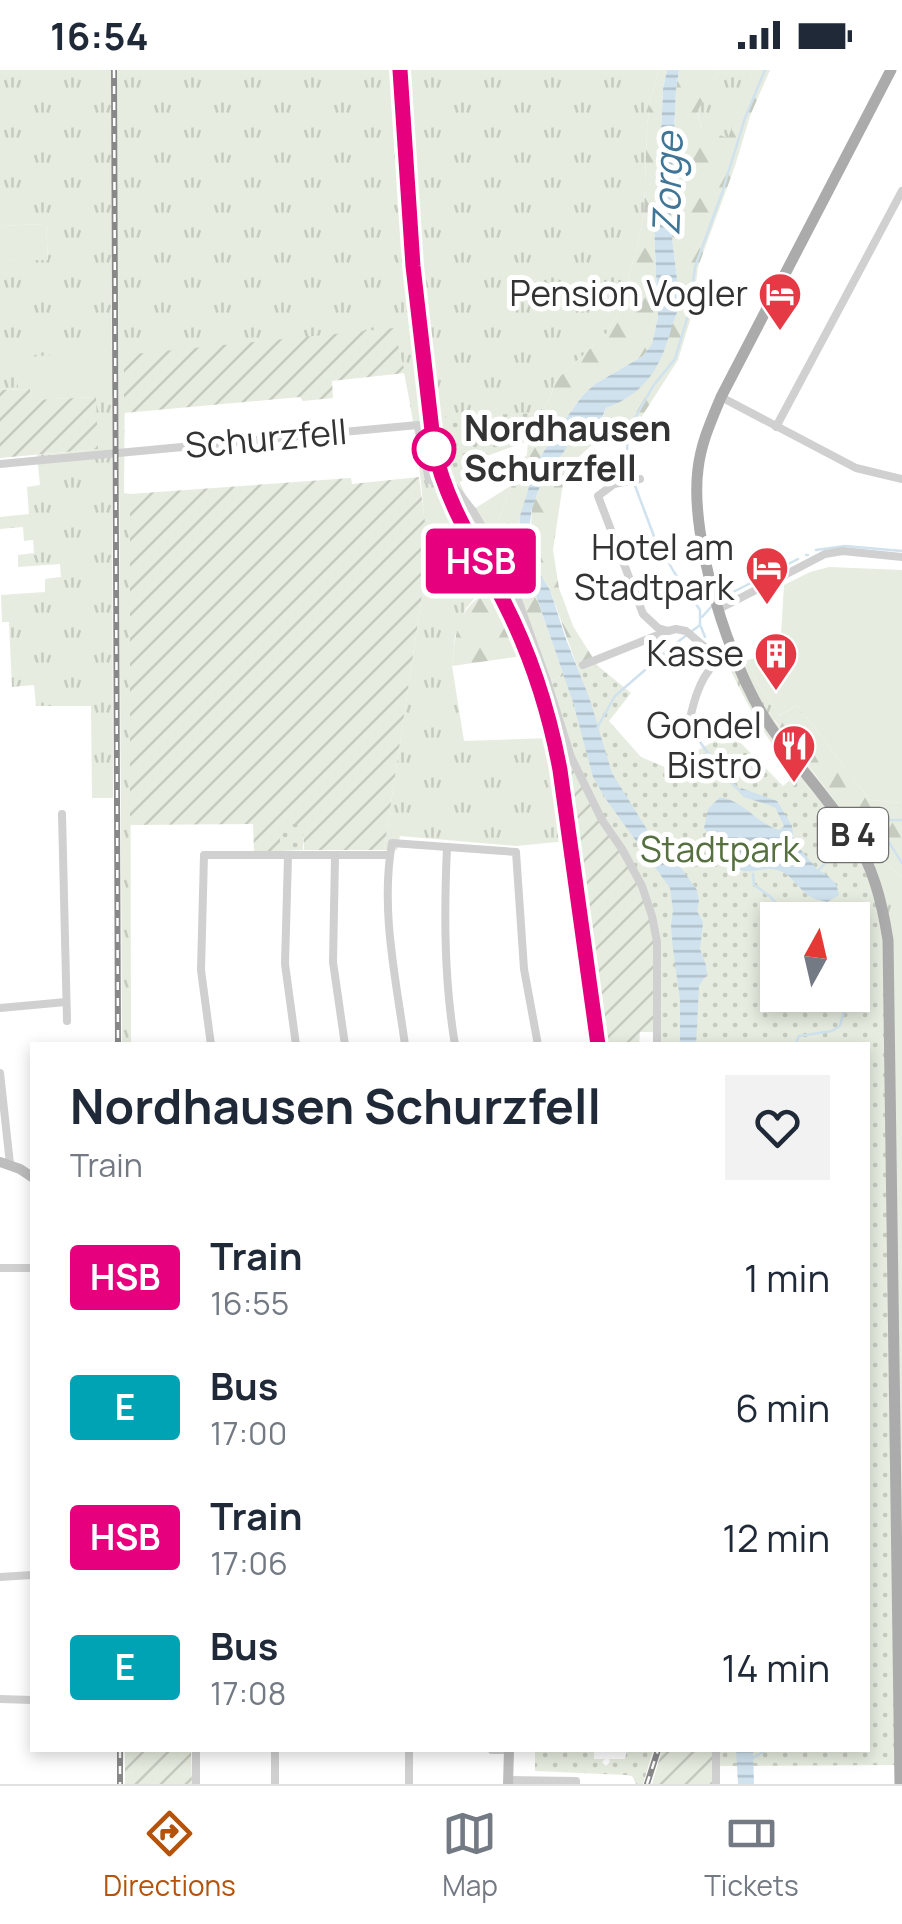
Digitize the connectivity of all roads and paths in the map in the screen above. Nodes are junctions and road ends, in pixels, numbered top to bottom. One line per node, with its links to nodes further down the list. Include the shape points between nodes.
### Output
1 (892, 70): 4 (main road, B 4)
2 (902, 190): 3 (street)
3 (897, 210): 5 (street)
4 (722, 397): 5 (street); 10 (main road, B 4, via 706,430 696,504)
5 (776, 427): 7 (street, via 856,468)
6 (0, 464): 30 (street, Schurzfell, via 418,425 429,480 454,486 507,569 571,757 642,886 658,965)
7 (902, 479)
8 (635, 480): 11 (street, via 598,496 643,614)
9 (902, 557): 10 (street, via 824,554)
10 (719, 610): 12 (main road, B 4)
11 (668, 631): 13 (street, via 688,633); 14 (street)
12 (732, 651): 13 (street); 36 (main road, B 4, via 765,720 852,834 883,910)
13 (715, 655): 15 (street)
14 (582, 665)
15 (691, 714)
16 (62, 814): 21 (street)
17 (447, 847): 18 (street, via 392,843); 28 (street, via 446,976); 29 (street, via 516,852 524,969)
18 (390, 855): 20 (street); 27 (street, via 389,916)
19 (288, 856): 20 (street); 24 (street, via 204,855 201,970); 25 (street, via 284,964)
20 (335, 856): 26 (street, via 333,962)
21 (66, 1002): 22 (street); 23 (street)
22 (0, 1008)
23 (67, 1021)
24 (212, 1042)
25 (296, 1042)
26 (345, 1042)
27 (406, 1042)
28 (455, 1042)
29 (537, 1042)
30 (657, 1042)
31 (0, 1072): 32 (street)
32 (5, 1163): 33 (street)
33 (30, 1177)
34 (0, 1268): 35 (street)
35 (30, 1268)
36 (898, 1343): 39 (main road, B 4)
37 (30, 1576): 38 (street)
38 (0, 1578)
39 (900, 1632): 53 (main road, B 4)
40 (0, 1699): 41 (street)
41 (30, 1700)
42 (196, 1752): 48 (street)
43 (275, 1752): 49 (street)
44 (409, 1752): 50 (street)
45 (509, 1752): 47 (street)
46 (716, 1752): 52 (street)
47 (508, 1782): 51 (street)
48 (196, 1784)
49 (275, 1784)
50 (409, 1784)
51 (576, 1784)
52 (716, 1784)
53 (900, 1784)

